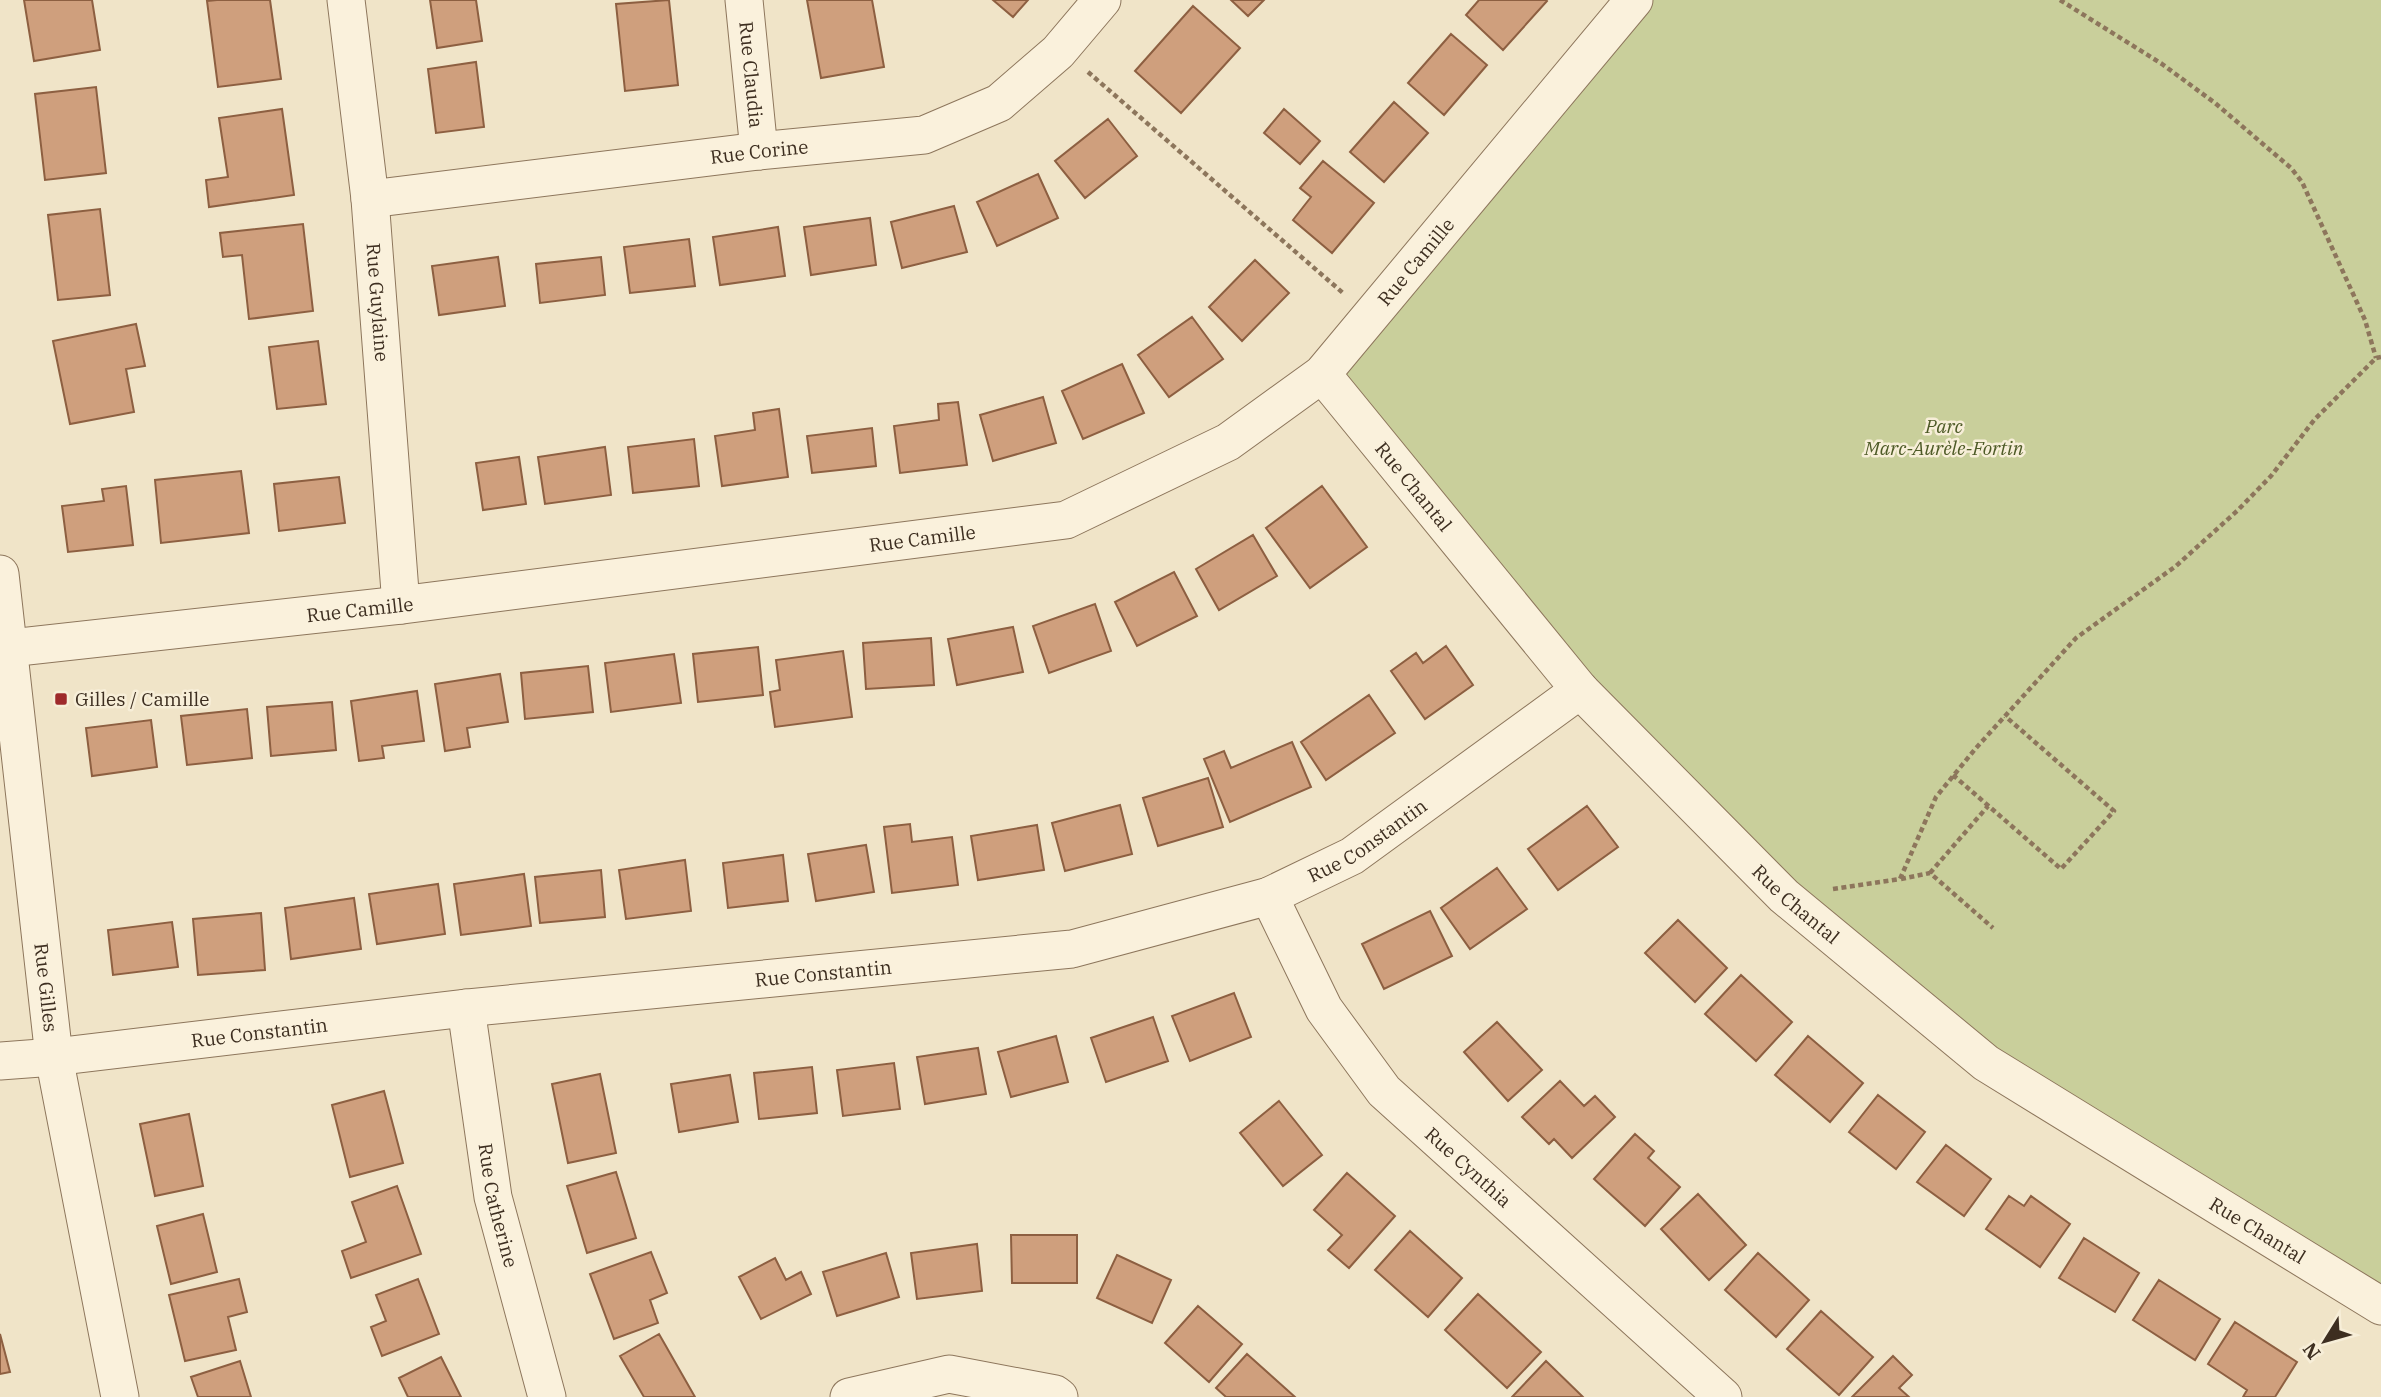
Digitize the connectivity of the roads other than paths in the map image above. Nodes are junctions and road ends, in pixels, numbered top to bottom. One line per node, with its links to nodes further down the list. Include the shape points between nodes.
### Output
1 (346, 0): 6 (street, Rue Guylaine)
2 (744, 0): 5 (street, Rue Claudia)
3 (1102, 0): 5 (street, Rue Corine, via 1061,48 999,103 924,135)
4 (1634, 0): 7 (street, Rue Camille)
5 (759, 151): 6 (street, Rue Corine)
6 (370, 199): 9 (street, Rue Guylaine)
7 (1322, 374): 9 (street, Rue Camille, via 1228,442 1066,520); 11 (street, Rue Chantal)
8 (0, 574): 10 (street, Rue Gilles)
9 (401, 605): 10 (street, Rue Camille)
10 (4, 648): 14 (street, Rue Gilles)
11 (1580, 690): 12 (street, Rue Constantin, via 1352,856); 16 (street, Rue Chantal, via 1784,896 1986,1063)
12 (1269, 895): 13 (street, Rue Constantin, via 1072,949); 21 (street, Rue Cynthia, via 1324,1009 1384,1091)
13 (466, 1008): 14 (street, Rue Constantin); 18 (street, Rue Catherine, via 493,1197)
14 (54, 1057): 15 (street, Rue Constantin); 17 (street, Rue Gilles)
15 (0, 1060)
16 (2381, 1306)
17 (120, 1397)
18 (547, 1397)
19 (849, 1397): 20 (street, via 949,1374)
20 (1059, 1397)
21 (1723, 1397)

